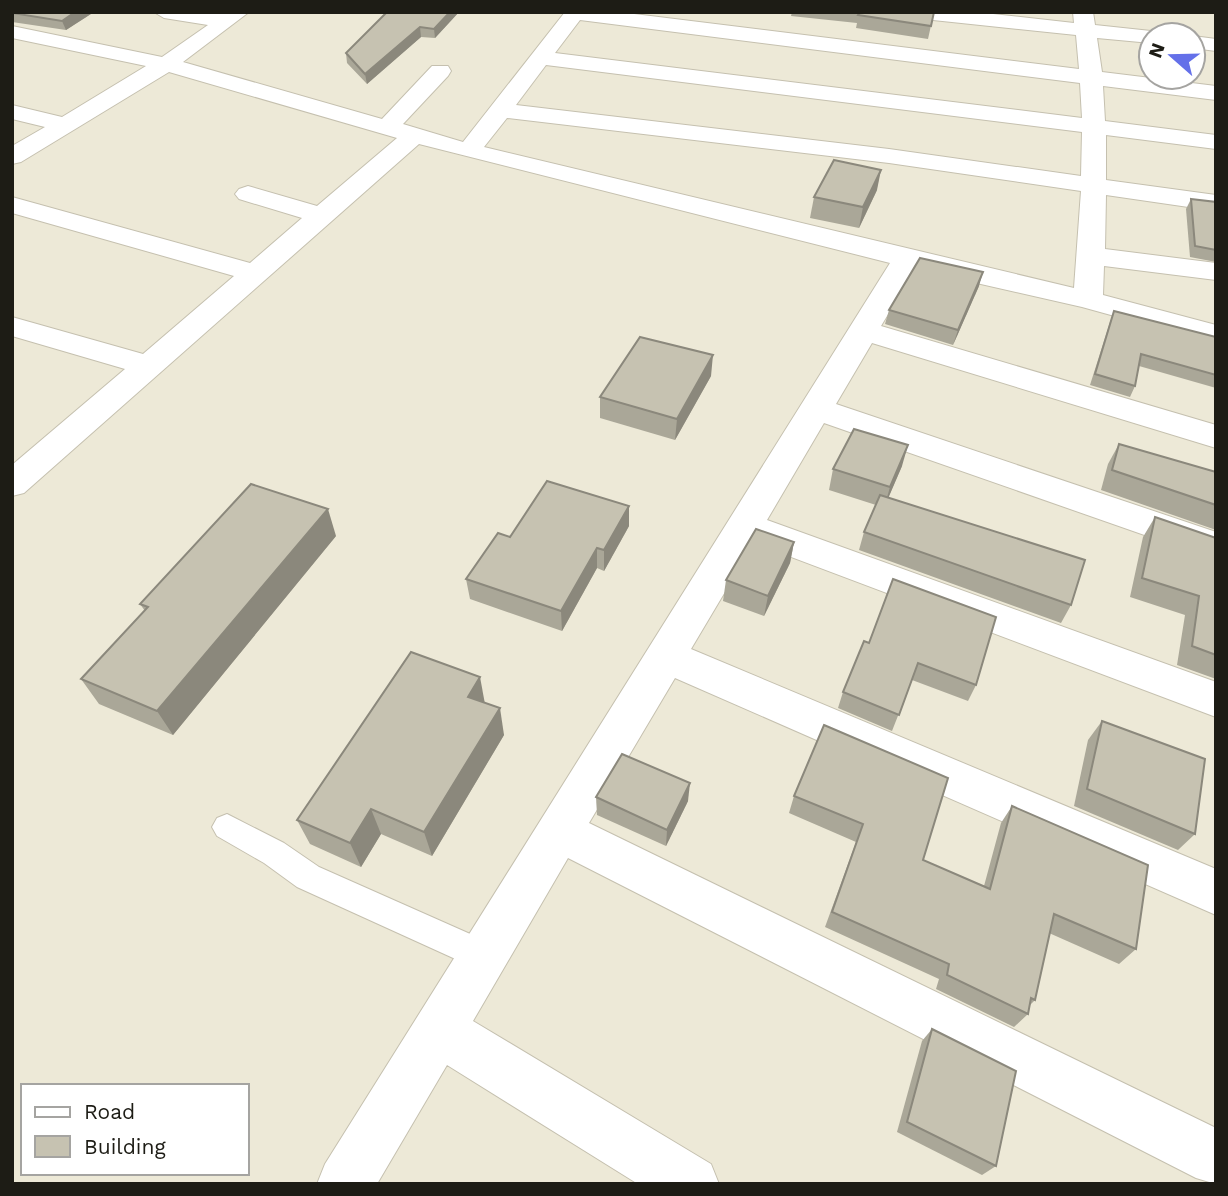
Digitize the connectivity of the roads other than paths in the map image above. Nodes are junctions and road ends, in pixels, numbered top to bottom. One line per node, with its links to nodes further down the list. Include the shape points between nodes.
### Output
1 (164, 12): 5 (street)
2 (770, 12): 9 (street)
3 (915, 12): 6 (street)
4 (572, 13): 9 (street); 10 (street)
5 (233, 17): 11 (street)
6 (1085, 21): 8 (street); 13 (street)
7 (12, 32): 11 (street)
8 (1137, 34)
9 (758, 37): 13 (street)
10 (540, 58): 15 (street); 18 (street)
11 (166, 64): 17 (street); 19 (street)
12 (440, 71): 19 (street)
13 (1091, 77): 14 (street); 18 (street)
14 (1216, 93)
15 (499, 110): 21 (street); 23 (street, via 889,156)
16 (12, 112): 17 (street)
17 (66, 125): 22 (street)
18 (1093, 126): 20 (street); 23 (street)
19 (402, 130): 21 (street); 27 (street)
20 (1216, 142)
21 (469, 151): 29 (street)
22 (12, 157)
23 (1095, 188): 25 (street); 28 (street)
24 (248, 194): 27 (street)
25 (1216, 203)
26 (12, 205): 31 (street)
27 (323, 216): 31 (street)
28 (1091, 256): 30 (street); 32 (street)
29 (907, 259): 32 (street); 34 (street)
30 (1216, 272)
31 (257, 274): 36 (street)
32 (1088, 300): 35 (street)
33 (12, 326): 36 (street)
34 (864, 331): 37 (street); 38 (street)
35 (1216, 335)
36 (147, 365): 39 (street)
37 (816, 410): 40 (street); 41 (street)
38 (1216, 437)
39 (12, 484)
40 (746, 526): 42 (street); 43 (street)
41 (1216, 546)
42 (666, 656): 45 (street); 46 (street)
43 (1216, 701)
44 (227, 827): 47 (lane, via 308,877)
45 (560, 831): 47 (street); 49 (street)
46 (1216, 892)
47 (485, 956): 48 (street)
48 (438, 1030): 50 (street); 51 (street)
49 (1216, 1158)
50 (345, 1184)
51 (691, 1184)

